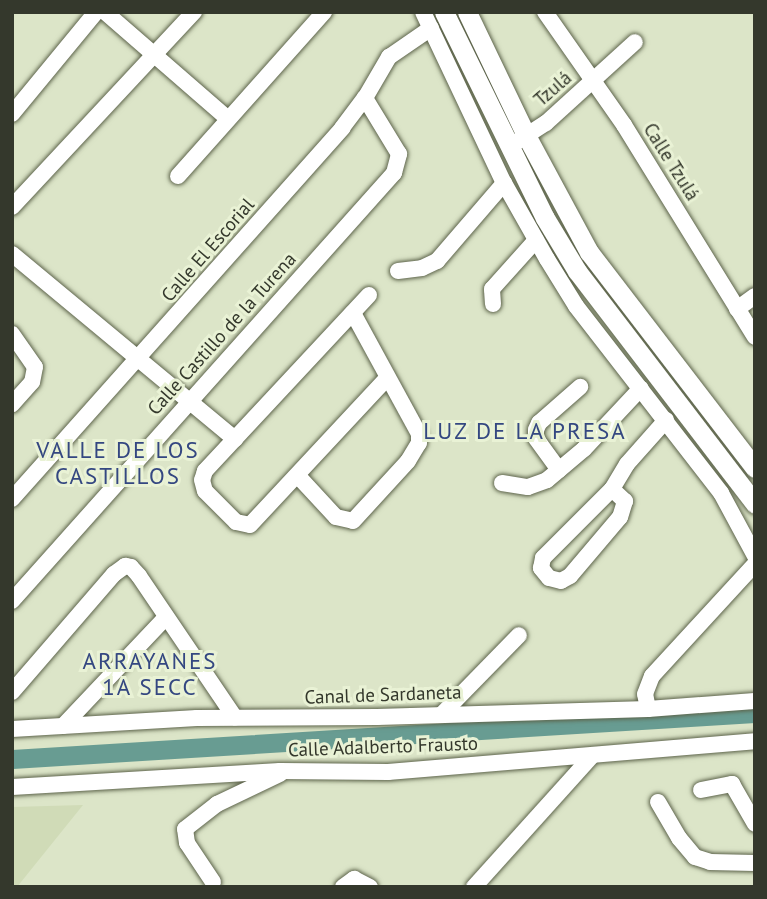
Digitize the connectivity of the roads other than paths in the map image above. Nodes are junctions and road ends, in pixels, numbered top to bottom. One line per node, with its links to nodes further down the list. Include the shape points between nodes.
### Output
1 (96, 12): 13 (street)
2 (105, 12): 10 (street)
3 (194, 12): 10 (street)
4 (324, 12): 14 (street)
5 (423, 12): 8 (street)
6 (467, 12): 15 (main road)
7 (545, 12): 11 (street, Calle Tzulá)
8 (438, 20): 12 (street, Calle El Escorial, via 389,57); 16 (main road); 17 (street)
9 (635, 42): 11 (street, Tzulá)
10 (155, 57): 14 (street); 20 (street)
11 (594, 81): 15 (street, Tzulá); 28 (street, Calle Tzulá)
12 (365, 98): 32 (street, Calle El Escorial); 36 (street, Calle Castillo de la Turena, via 399,154 394,173)
13 (12, 114)
14 (227, 118): 18 (street)
15 (527, 137): 16 (street, Tzulá); 22 (main road)
16 (509, 145): 17 (street, Tzulá); 22 (main road, via 526,154 568,229); 46 (main road, via 577,271)
17 (490, 154): 19 (street)
18 (178, 176)
19 (504, 183): 21 (street); 24 (street, via 437,261)
20 (12, 207)
21 (536, 240): 27 (street, via 492,289); 35 (street, via 576,306)
22 (589, 252): 40 (main road)
23 (12, 254): 32 (street)
24 (398, 271)
25 (369, 295): 29 (street)
26 (755, 296): 28 (street)
27 (493, 304)
28 (737, 309): 31 (street, Calle Tzulá)
29 (353, 313): 33 (street); 39 (street)
30 (12, 334): 37 (street, via 35,367 32,382)
31 (755, 337)
32 (139, 360): 36 (street); 45 (street, Calle El Escorial)
33 (387, 378): 42 (street); 42 (street, via 420,438 413,455 357,518 347,522 336,517)
34 (580, 387): 41 (street, via 539,422 536,430 536,438)
35 (641, 388): 38 (street); 41 (street)
36 (190, 402): 39 (street); 49 (street, Calle Castillo de la Turena)
37 (12, 404)
38 (666, 419): 44 (street); 47 (street, via 726,502)
39 (235, 439): 42 (street, via 202,480 208,496 236,522 254,522)
40 (755, 468)
41 (559, 470): 43 (street, via 538,485)
42 (298, 476)
43 (502, 483)
44 (611, 489): 44 (street, via 544,558 543,573 554,580 569,576 620,517 625,501)
45 (12, 499)
46 (755, 504)
47 (755, 556)
48 (755, 564): 54 (street, via 652,676 645,694)
49 (12, 601)
50 (166, 617): 52 (street, via 131,567 120,568); 56 (street); 57 (street)
51 (519, 635): 55 (street)
52 (12, 692)
53 (755, 701): 54 (street, Canal de Sardaneta)
54 (648, 709): 55 (street, Canal de Sardaneta)
55 (442, 714): 56 (street, Canal de Sardaneta)
56 (235, 718): 57 (street, Canal de Sardaneta)
57 (63, 726): 58 (street, Canal de Sardaneta)
58 (12, 729)
59 (755, 741): 60 (street, Calle Adalberto Frausto)
60 (591, 757): 61 (street, Calle Adalberto Frausto, via 388,772); 70 (street)
61 (285, 771): 62 (street, Calle Adalberto Frausto); 67 (street, via 217,804 185,829 187,843)
62 (12, 787)
63 (701, 790): 65 (street, via 732,784)
64 (658, 802): 66 (street, via 695,857)
65 (755, 824)
66 (755, 863)
67 (213, 882)
68 (367, 884): 69 (street, via 354,878)
69 (343, 887)
70 (474, 887)

